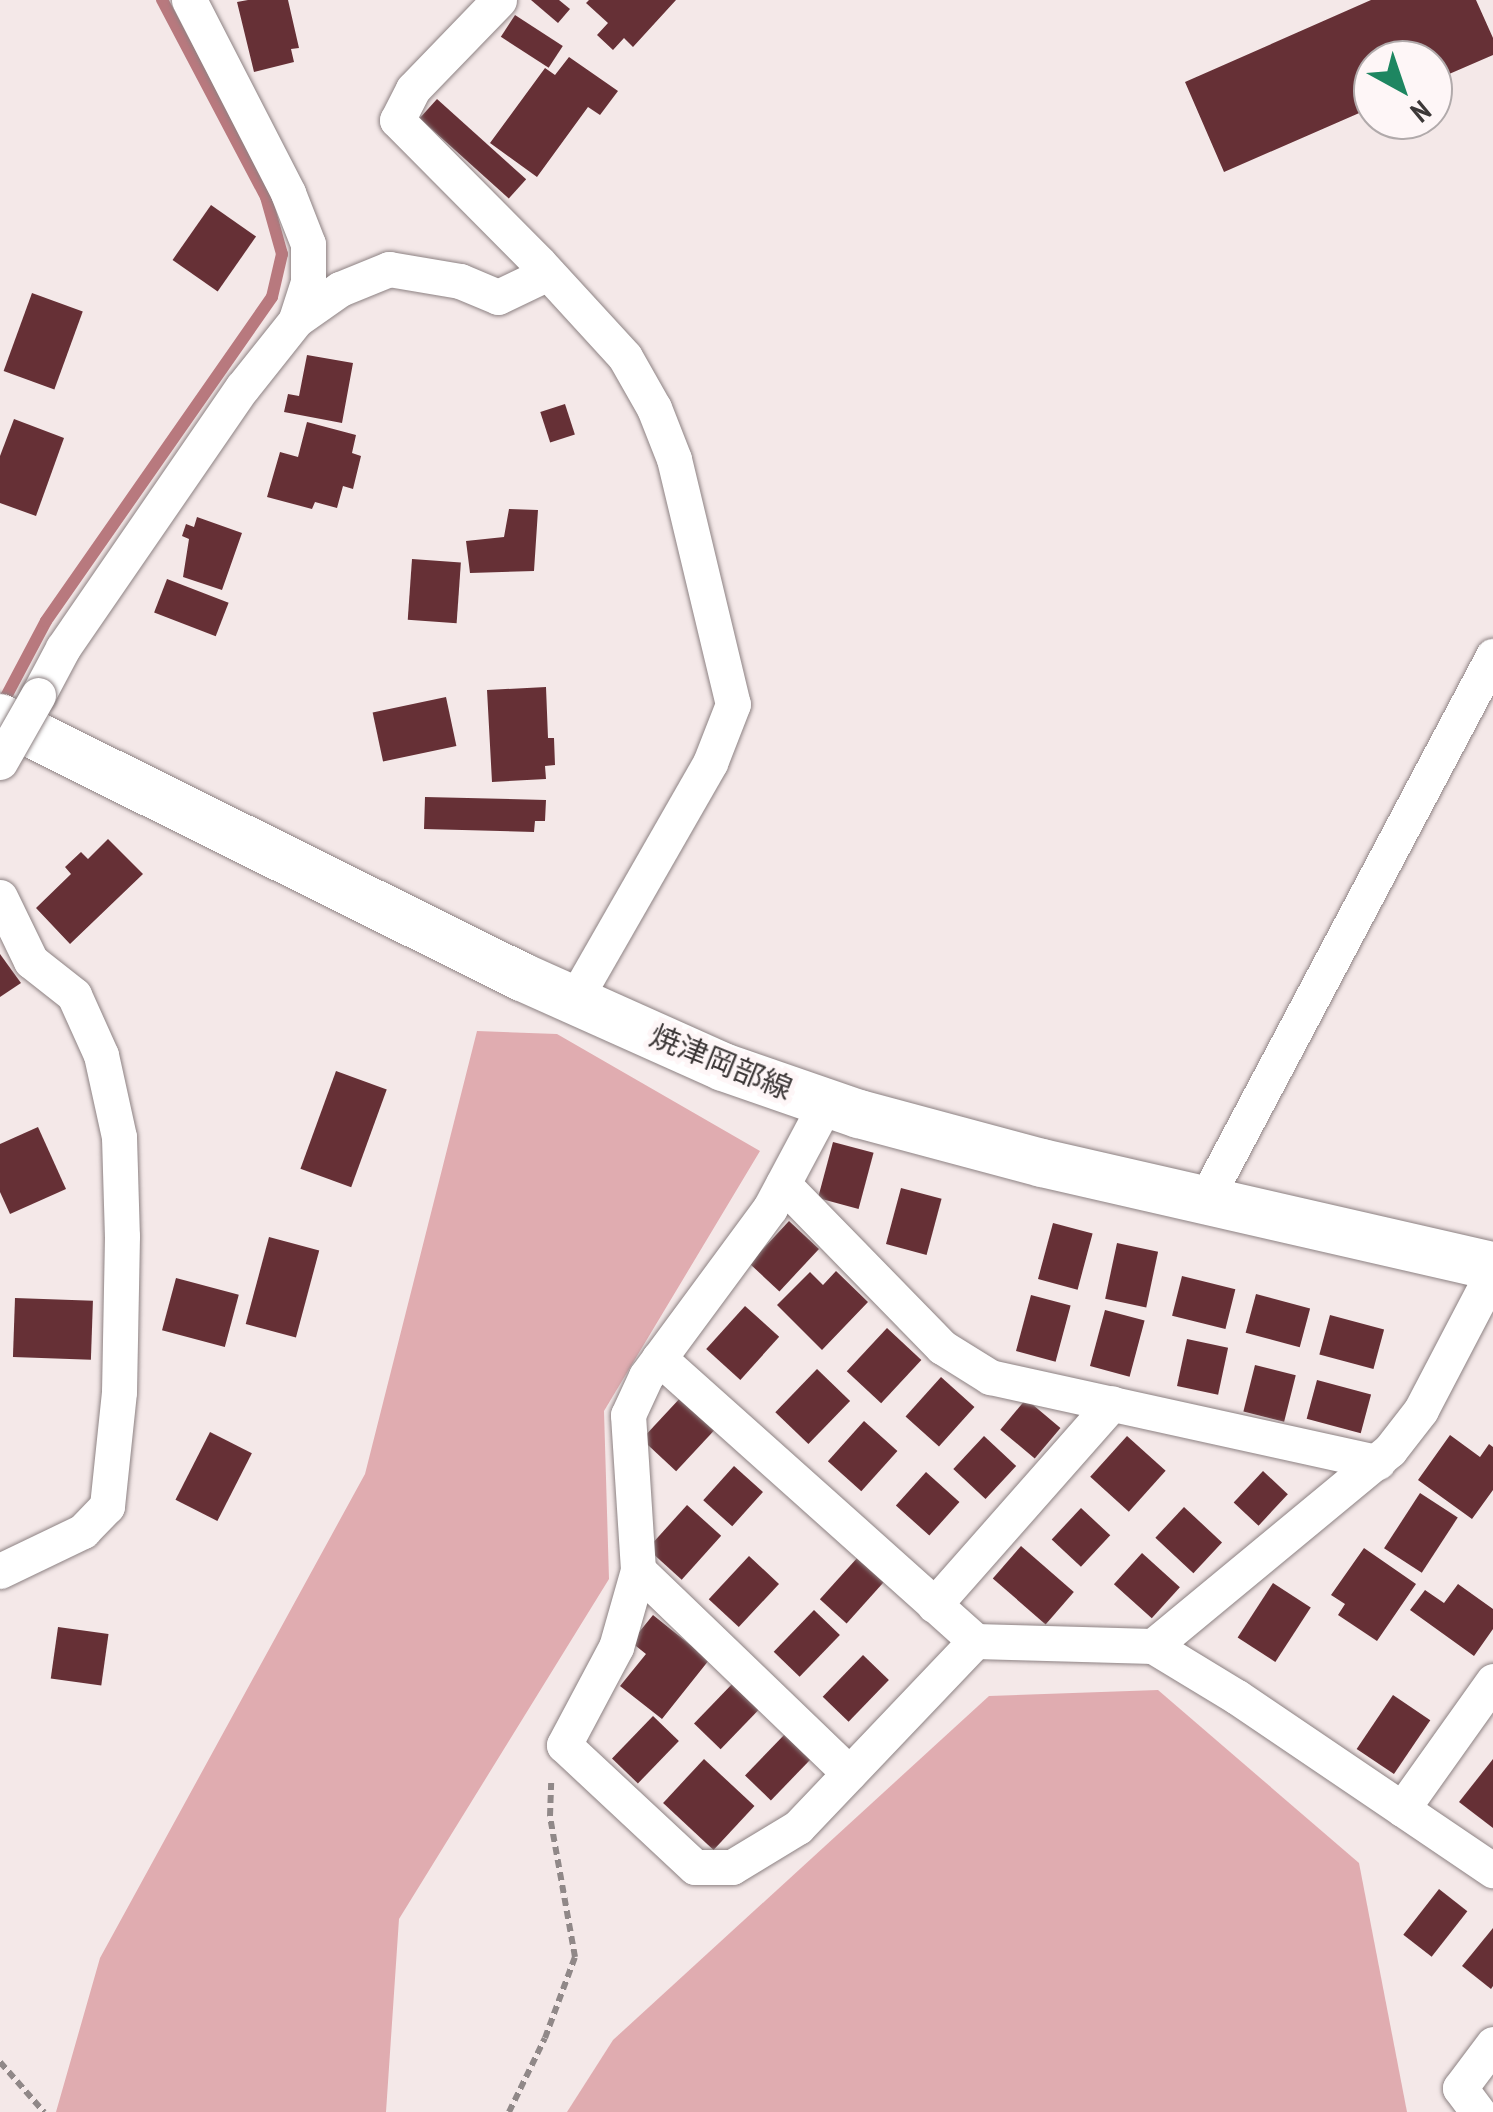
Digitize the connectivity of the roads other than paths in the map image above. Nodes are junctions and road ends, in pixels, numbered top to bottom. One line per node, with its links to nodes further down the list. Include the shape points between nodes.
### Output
1 (189, 0): 4 (street, via 308,244 308,282)
2 (500, 0): 3 (street, via 413,89 396,120)
3 (548, 273): 4 (street, via 498,297 460,281 389,269 340,289); 9 (street, via 624,358 654,408 674,459 733,704 710,763)
4 (296, 320): 6 (street)
5 (1493, 656): 12 (street)
6 (19, 706): 7 (street, bridge); 9 (main road, 焼津岡部線)
7 (0, 762)
8 (0, 897): 17 (street, via 31,960 74,995 101,1055 119,1137 122,1236 119,1392 106,1506 83,1531)
9 (574, 1000): 10 (main road, 焼津岡部線, via 723,1068)
10 (826, 1103): 11 (street); 12 (main road, 焼津岡部線)
11 (783, 1184): 14 (street); 15 (street, via 942,1347 990,1376)
12 (1204, 1202): 13 (main road, 焼津岡部線)
13 (1493, 1269): 16 (street, via 1420,1410)
14 (659, 1358): 18 (street, via 628,1415); 19 (street)
15 (1112, 1403): 16 (street); 19 (street)
16 (1378, 1462): 21 (street)
17 (0, 1570)
18 (638, 1570): 23 (street); 23 (street, via 616,1646 564,1745 694,1868 732,1867 782,1837)
19 (934, 1605): 20 (street)
20 (975, 1641): 21 (street); 23 (street)
21 (1153, 1646): 24 (street)
22 (1493, 1681): 24 (street)
23 (850, 1773)
24 (1402, 1809): 25 (street)
25 (1493, 1870)
26 (1493, 2044): 27 (street, via 1460,2088)
27 (1478, 2112)

